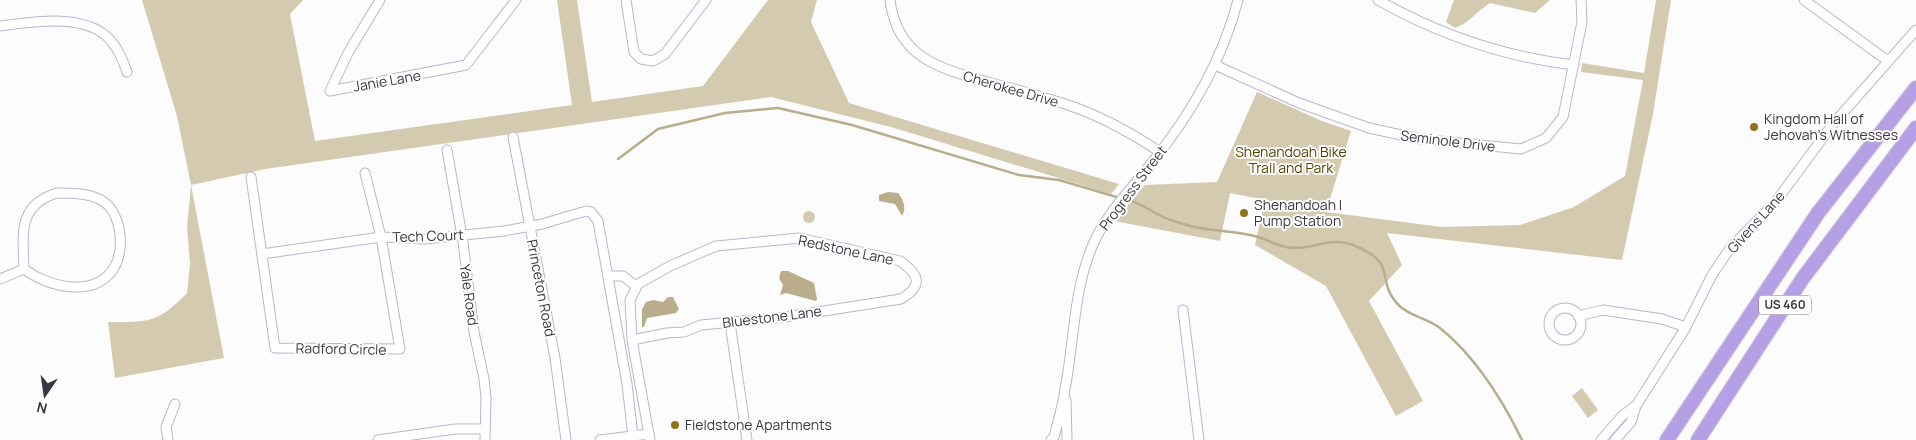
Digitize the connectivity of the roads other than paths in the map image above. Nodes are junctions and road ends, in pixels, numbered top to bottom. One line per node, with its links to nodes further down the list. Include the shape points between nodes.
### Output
1 (380, 0): 2 (street, Janie Lane, via 348,53 330,92 466,66)
2 (516, 0)
3 (626, 0): 4 (street, via 634,52 641,59 653,61 665,54)
4 (706, 0)
5 (890, 0): 20 (street, Cherokee Drive, via 893,17 904,39 928,62 951,72 1087,112 1124,129)
6 (1238, 0): 13 (street, Progress Street, via 1222,53)
7 (1378, 0): 14 (street, via 1466,40)
8 (1581, 0): 14 (street, Seminole Drive, via 1582,22)
9 (1804, 0): 12 (street)
10 (0, 26): 15 (street, via 70,22 86,25 111,41)
11 (1916, 30): 12 (street, Givens Lane)
12 (1888, 61): 35 (street, Givens Lane, via 1829,129 1774,204 1731,247 1712,275)
13 (1215, 65): 14 (street, Seminole Drive, via 1299,103 1374,130 1420,139 1521,149 1546,138 1560,122); 20 (street, Progress Street, via 1182,122)
14 (1574, 65)
15 (127, 72)
16 (1916, 88): 54 (highway, US 460, via 1818,213)
17 (1916, 128): 55 (highway, US 460, via 1803,278)
18 (513, 137): 23 (street, Princeton Road)
19 (447, 150): 24 (street, Yale Road)
20 (1160, 152): 37 (street, Progress Street, via 1113,210 1086,263 1076,303)
21 (365, 174): 25 (street, Radford Circle)
22 (251, 177): 26 (street, Radford Circle)
23 (529, 227): 24 (street, Tech Court); 28 (street, Tech Court, via 591,212 598,221); 46 (street, Princeton Road, via 555,358)
24 (462, 236): 25 (street, Tech Court, via 424,239); 40 (street, Yale Road, via 467,287 486,398)
25 (381, 237): 26 (street, Tech Court); 26 (street, Radford Circle, via 400,350 275,348)
26 (262, 254)
27 (24, 269): 27 (street, via 62,287 100,282 118,258 120,237 117,218 106,204 84,194 46,196 26,217 23,228); 29 (street)
28 (608, 276): 30 (street, via 623,276); 41 (street)
29 (0, 279)
30 (636, 286): 31 (street, Redstone Lane, via 670,266 716,246 800,238 900,261 916,276 917,285); 36 (street, via 630,300)
31 (911, 293): 34 (street, Bluestone Lane, via 901,299 843,309)
32 (1183, 310): 51 (street)
33 (1578, 316): 35 (street, via 1603,310 1662,319)
34 (730, 323): 36 (street, Bluestone Lane, via 701,325 684,332); 48 (street)
35 (1686, 327): 39 (street, Givens Lane)
36 (632, 340): 42 (street)
37 (1065, 390): 49 (street, Progress Street); 50 (street, Progress Street)
38 (175, 404): 43 (street, via 166,428)
39 (1636, 406): 52 (street, Givens Lane, via 1622,416); 53 (street, Givens Lane, via 1630,422)
40 (484, 429): 44 (street, via 446,430); 45 (street, Yale Road)
41 (633, 436): 42 (street); 47 (street)
42 (649, 437)
43 (168, 440)
44 (378, 440)
45 (485, 440)
46 (566, 440)
47 (606, 440)
48 (747, 440)
49 (1051, 440)
50 (1067, 440)
51 (1199, 440)
52 (1601, 440)
53 (1615, 440)
54 (1668, 440)
55 (1698, 440)

